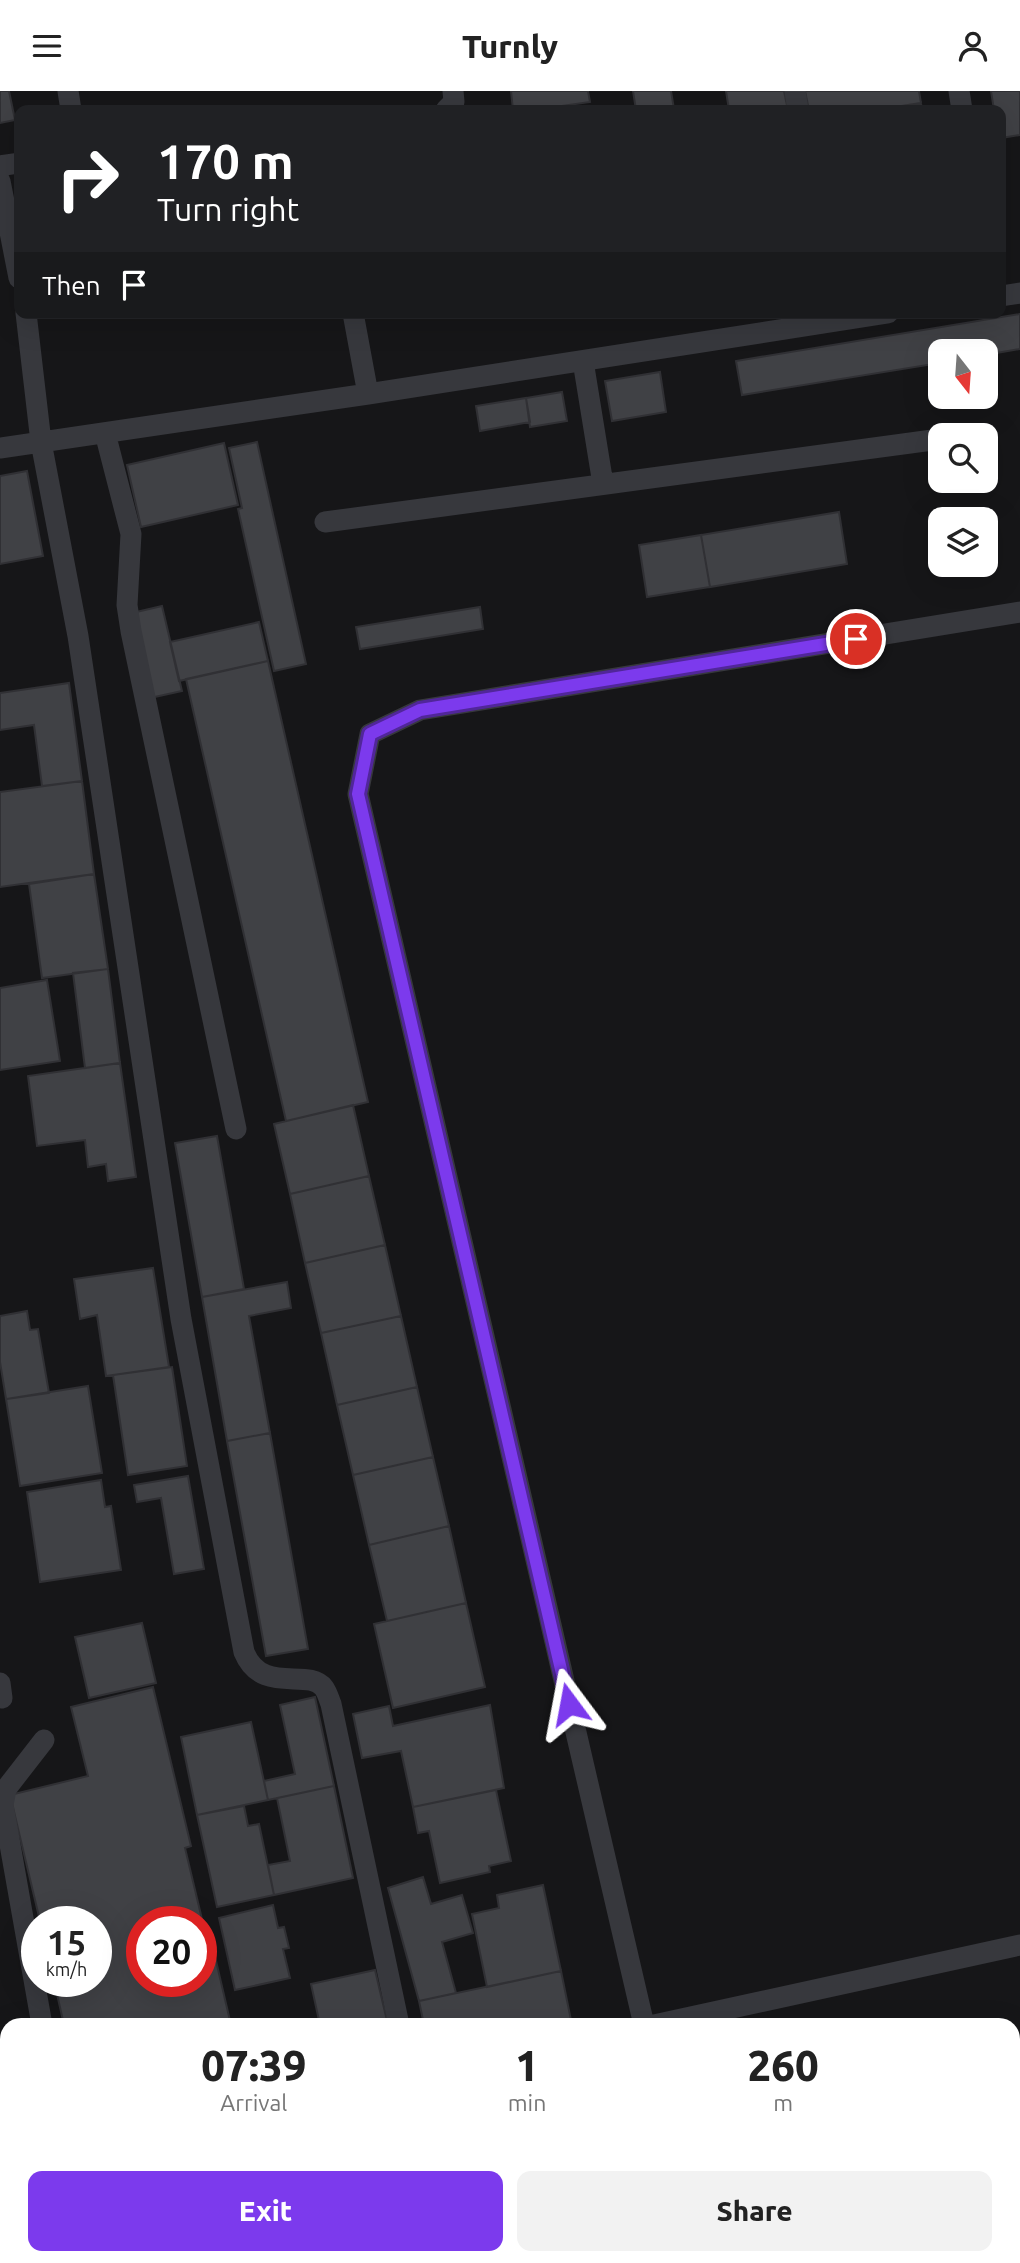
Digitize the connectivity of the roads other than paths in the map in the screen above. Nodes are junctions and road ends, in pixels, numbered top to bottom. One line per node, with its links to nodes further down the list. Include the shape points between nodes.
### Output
1 (0, 181): 2 (lane)
2 (14, 252)
3 (27, 319): 10 (lane)
4 (355, 319): 7 (lane)
5 (823, 319): 6 (lane)
6 (583, 361): 7 (lane); 12 (lane)
7 (368, 394): 8 (lane)
8 (105, 433): 10 (lane); 15 (lane, via 131,534 127,605 131,631)
9 (928, 441): 12 (lane)
10 (41, 442): 11 (lane); 19 (lane, via 78,636 181,1319 244,1652 249,1664 262,1674 324,1688 331,1704)
11 (0, 448)
12 (603, 484): 13 (lane)
13 (325, 523)
14 (1020, 613): 20 (lane, via 420,710 370,734 358,794)
15 (236, 1129)
16 (44, 1740): 18 (lane, via 6,1789 4,1805)
17 (1020, 1945): 21 (lane)
18 (41, 2018)
19 (397, 2018)
20 (642, 2018)
21 (686, 2018)

